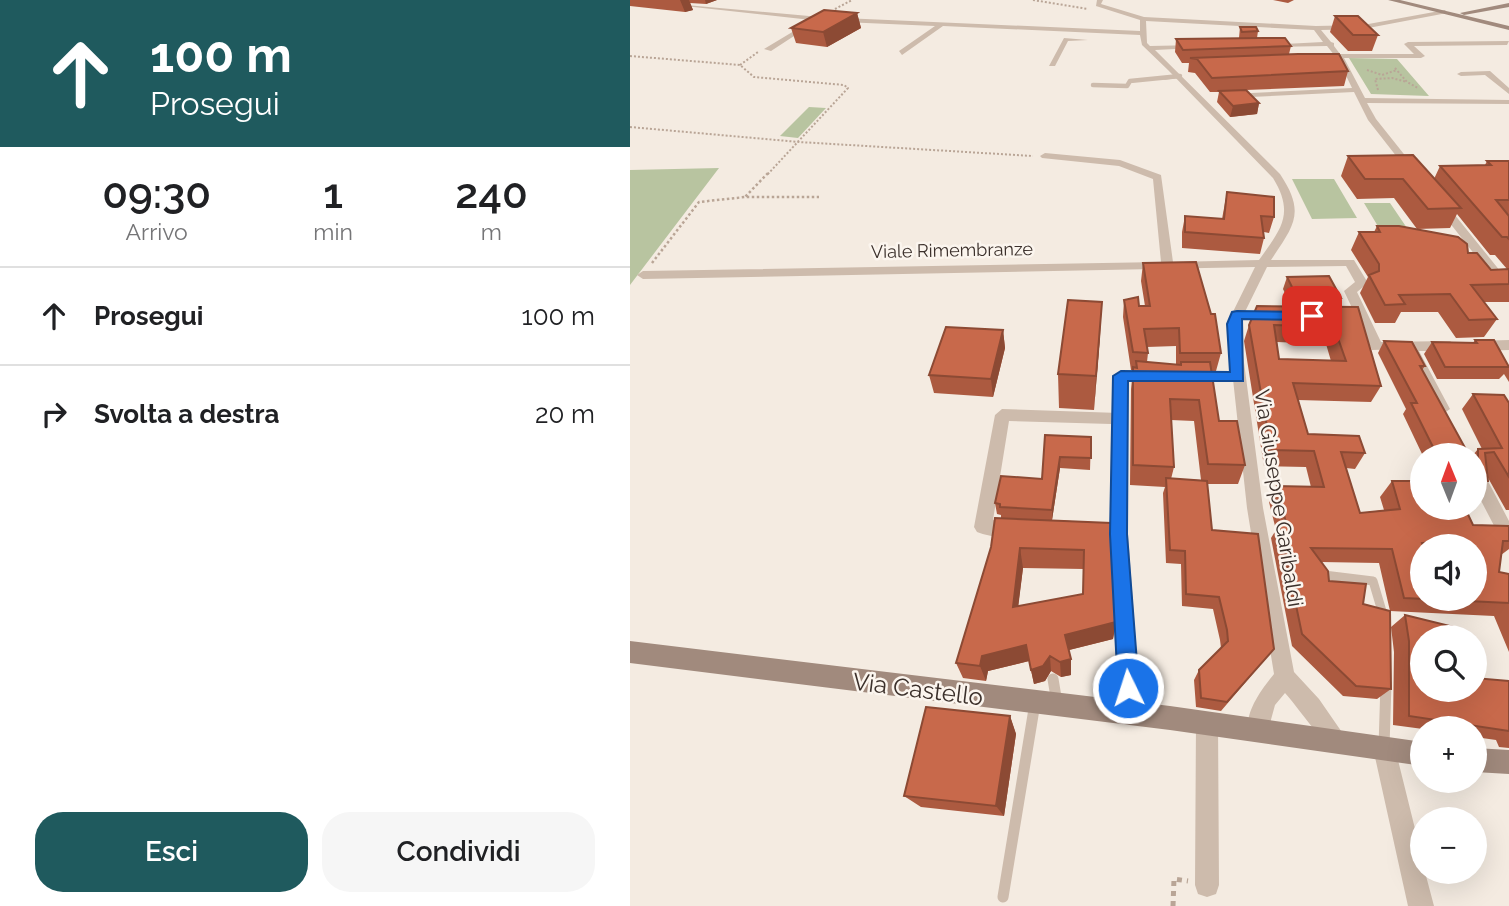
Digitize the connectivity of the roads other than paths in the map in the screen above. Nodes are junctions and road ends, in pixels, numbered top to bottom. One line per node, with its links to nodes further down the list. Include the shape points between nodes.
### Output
1 (630, 0): 7 (street)
2 (733, 0): 7 (street)
3 (1100, 0): 14 (street, via 1098,5 1108,10)
4 (1391, 0): 6 (street)
5 (1509, 5): 8 (street)
6 (1421, 7): 9 (street); 12 (street)
7 (714, 8): 13 (street)
8 (1486, 10): 10 (street); 15 (street)
9 (1445, 12): 10 (street); 12 (street)
10 (1454, 14): 15 (street)
11 (1105, 18): 19 (street)
12 (1408, 18): 17 (street, via 1363,27)
13 (820, 19): 16 (street); 28 (street)
14 (1143, 19): 17 (street); 20 (street)
15 (1485, 21): 18 (street)
16 (942, 24): 19 (street); 29 (street)
17 (1316, 28): 24 (street)
18 (1509, 28)
19 (1101, 32): 20 (street)
20 (1142, 33): 26 (street)
21 (1092, 41): 32 (street, via 1066,39)
22 (1130, 43): 26 (street)
23 (1507, 43): 30 (street, via 1408,44 1421,56)
24 (1332, 44): 25 (street); 30 (street)
25 (1263, 45)
26 (1146, 46): 27 (street); 33 (street)
27 (1208, 46)
28 (766, 48)
29 (902, 53)
30 (1341, 58): 31 (street); 36 (street)
31 (1329, 61)
32 (1052, 64)
33 (1182, 72): 35 (lane, via 1130,80 1127,86); 40 (street)
34 (1461, 74): 37 (street, via 1487,73)
35 (1093, 85)
36 (1356, 90): 39 (street); 41 (street)
37 (1509, 92)
38 (1214, 97): 40 (street)
39 (1227, 97)
40 (1201, 98): 46 (street, via 1286,191 1291,210 1286,229)
41 (1364, 100): 42 (street); 44 (street, via 1373,120)
42 (1509, 102)
43 (1045, 156): 47 (street, via 1120,163 1158,177)
44 (1421, 176)
45 (1431, 194): 49 (street)
46 (1263, 263): 47 (street, Viale Rimembranze); 51 (street, Viale Rimembranze, via 1350,262 1362,283 1350,291 1356,317 1377,347); 54 (street, Via Giuseppe Garibaldi, via 1240,318)
47 (1167, 264): 48 (street, Viale Rimembranze)
48 (643, 275)
49 (1509, 290)
50 (1509, 345): 51 (street)
51 (1410, 346): 56 (street)
52 (1147, 377): 55 (lane, via 1121,376)
53 (1186, 377): 54 (lane)
54 (1238, 377): 66 (street, Via Giuseppe Garibaldi)
55 (1119, 419): 58 (street, via 1002,415 983,527); 60 (street)
56 (1448, 419)
57 (1488, 497): 61 (street)
58 (1037, 530)
59 (1078, 532): 60 (street)
60 (1119, 534): 69 (street)
61 (1509, 538)
62 (1324, 575): 63 (lane, via 1373,581)
63 (1385, 634)
64 (630, 652): 68 (street, Via Castello)
65 (1386, 668): 73 (lane)
66 (1285, 677): 71 (street, via 1266,700); 72 (street)
67 (1053, 679): 68 (lane)
68 (1046, 704): 69 (street, Via Castello); 78 (lane)
69 (1129, 714): 70 (street, Via Castello)
70 (1207, 723): 71 (street, Via Castello); 77 (street)
71 (1258, 730): 72 (street, Via Castello)
72 (1336, 741): 73 (street, Via Castello)
73 (1384, 748): 74 (street, Via Castello); 79 (street)
74 (1410, 752)
75 (1487, 761): 76 (street)
76 (1509, 762)
77 (1208, 885)
78 (1003, 897)
79 (1421, 906)

